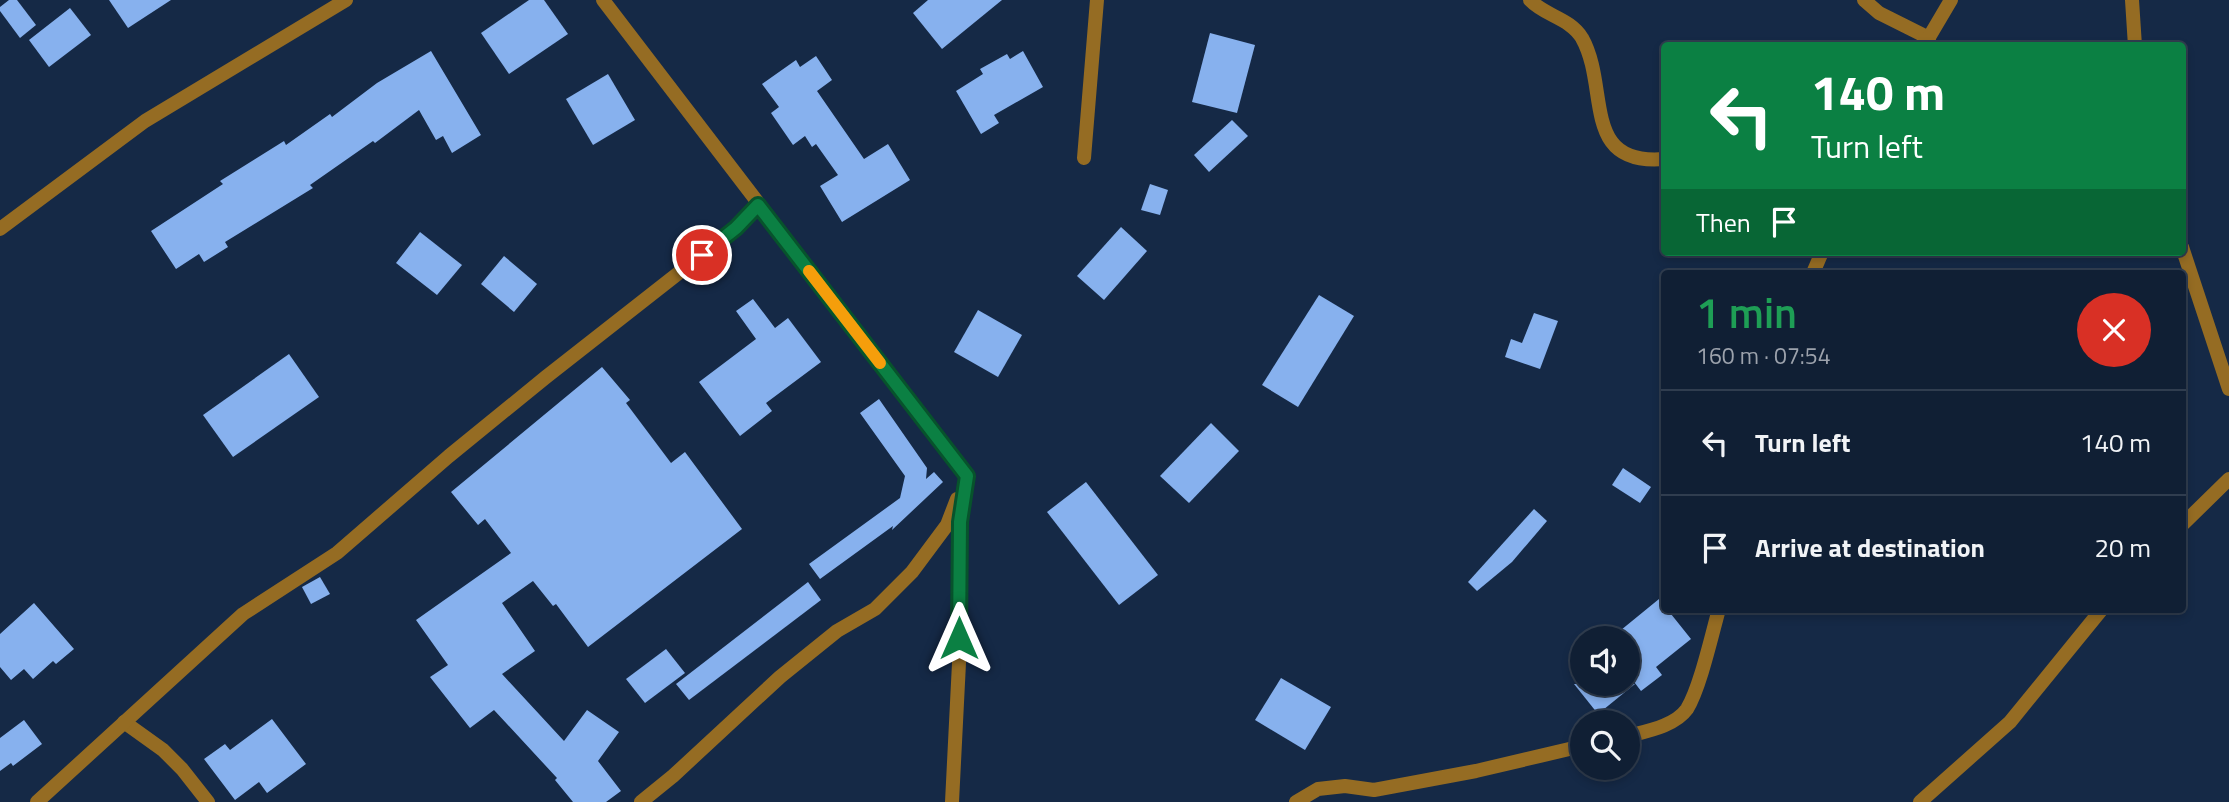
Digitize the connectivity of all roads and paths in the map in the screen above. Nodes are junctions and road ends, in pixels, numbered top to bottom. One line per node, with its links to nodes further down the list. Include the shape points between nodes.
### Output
1 (346, 0): 13 (street, via 145,121)
2 (603, 0): 12 (street)
3 (1097, 0): 10 (street)
4 (1530, 0): 11 (street, via 1571,24 1580,35 1592,59 1604,126 1616,148 1627,156)
5 (1864, 0): 8 (street)
6 (1951, 0): 8 (street)
7 (2132, 0): 9 (street)
8 (1927, 42)
9 (2135, 42)
10 (1084, 158)
11 (1661, 159)
12 (758, 205): 16 (street); 21 (street, via 726,236 449,456 337,553 243,614)
13 (0, 229)
14 (2185, 256): 15 (street)
15 (2229, 389)
16 (967, 476): 26 (street, via 947,525 912,572 875,609 836,631 780,677); 27 (street, via 960,522)
17 (2229, 479): 18 (street)
18 (2186, 522)
19 (1718, 613): 22 (street, via 1686,710 1671,722)
20 (2099, 613): 29 (street, via 2010,722)
21 (124, 722): 24 (street); 25 (street, via 173,760)
22 (1640, 733)
23 (1570, 749): 28 (street, via 1374,790 1318,789)
24 (37, 802)
25 (208, 802)
26 (641, 802)
27 (952, 802)
28 (1296, 802)
29 (1920, 802)

